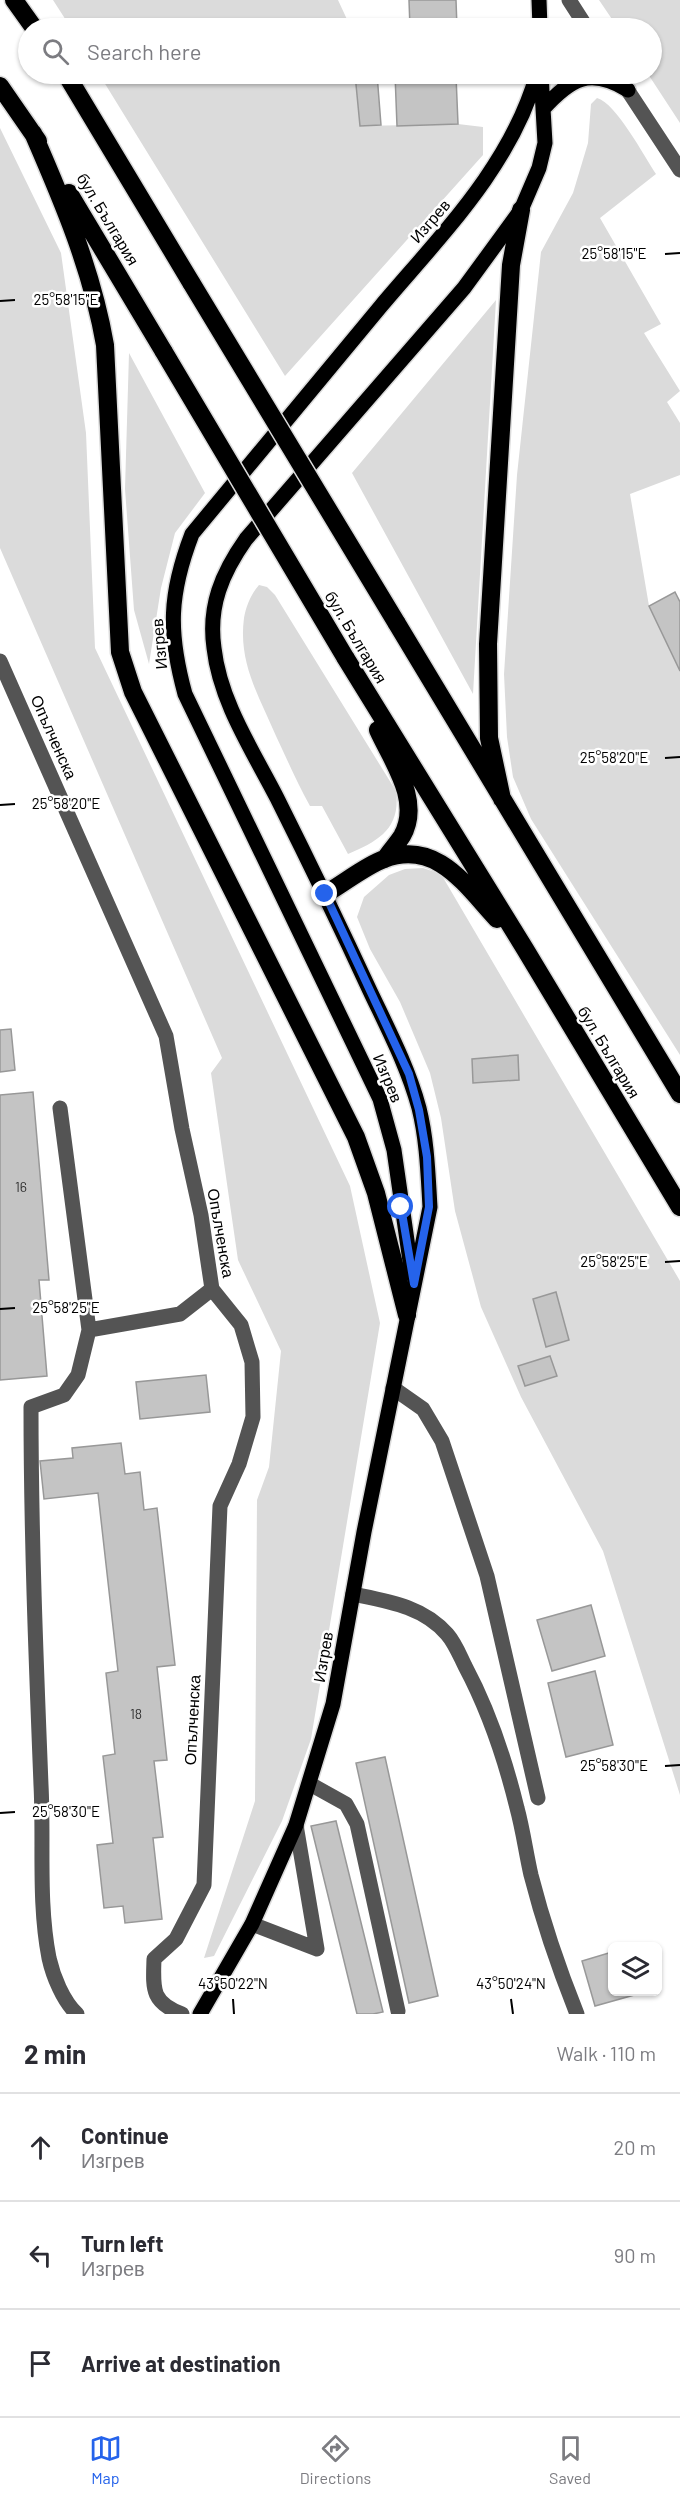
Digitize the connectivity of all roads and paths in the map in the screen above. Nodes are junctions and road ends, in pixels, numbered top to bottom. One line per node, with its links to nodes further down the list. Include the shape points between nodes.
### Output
1 (14, 0): 4 (highway)
2 (539, 0): 5 (main road)
3 (569, 0): 6 (street)
4 (27, 18)
5 (540, 18)
6 (581, 18)
7 (72, 84): 21 (highway, bridge)
8 (536, 84): 28 (main road, Изгрев, via 518,127 469,203 192,534 174,595 175,658 184,694 380,1099 394,1150)
9 (540, 84): 15 (main road, Изгрев)
10 (572, 84): 15 (main road)
11 (618, 84): 14 (main road)
12 (624, 84): 14 (street)
13 (0, 86): 16 (highway, бул. България)
14 (628, 90): 17 (street)
15 (543, 109): 18 (main road, Изгрев, via 545,143)
16 (33, 133): 19 (highway, бул. България, bridge); 30 (highway, via 85,260 105,345 120,652 133,692 356,1137 376,1193)
17 (680, 170)
18 (521, 210): 21 (highway, via 511,265 488,644 489,738); 23 (main road, Изгрев, via 465,288 246,539 230,562 216,594 212,622 218,675)
19 (345, 657): 22 (highway, via 406,787 408,819); 24 (highway, бул. България)
20 (0, 661): 29 (street, Опълченска, via 166,1036)
21 (502, 799): 25 (highway)
22 (385, 858): 23 (highway); 24 (highway, via 417,854 445,865)
23 (325, 894): 28 (main road, Изгрев, via 409,1074 419,1110 427,1157 429,1207)
24 (525, 949): 27 (highway, бул. България)
25 (680, 1094)
26 (60, 1108): 31 (street)
27 (680, 1207)
28 (414, 1284): 30 (main road, Изгрев)
29 (212, 1289): 31 (street, via 180,1314); 40 (street, Опълченска, via 241,1325 252,1362 253,1418 239,1464 220,1506 204,1885 176,1939 154,1959 153,1988 165,2007)
30 (407, 1315): 32 (main road, Изгрев)
31 (89, 1329): 39 (street, via 78,1375 64,1395 31,1407 42,1896 50,1959 57,1981)
32 (393, 1388): 33 (main road, Изгрев); 35 (street, via 423,1409 442,1440 487,1576)
33 (353, 1594): 34 (main road, Изгрев, via 333,1704); 42 (street, via 394,1602 432,1620 448,1635 477,1688 494,1728 531,1874)
34 (310, 1784): 36 (main road, Изгрев); 38 (street, via 346,1804 357,1824)
35 (538, 1798)
36 (296, 1825): 37 (main road, Изгрев); 37 (street, via 317,1949)
37 (252, 1924): 41 (main road, Изгрев)
38 (399, 2011)
39 (77, 2014)
40 (182, 2014)
41 (200, 2014)
42 (577, 2014)

